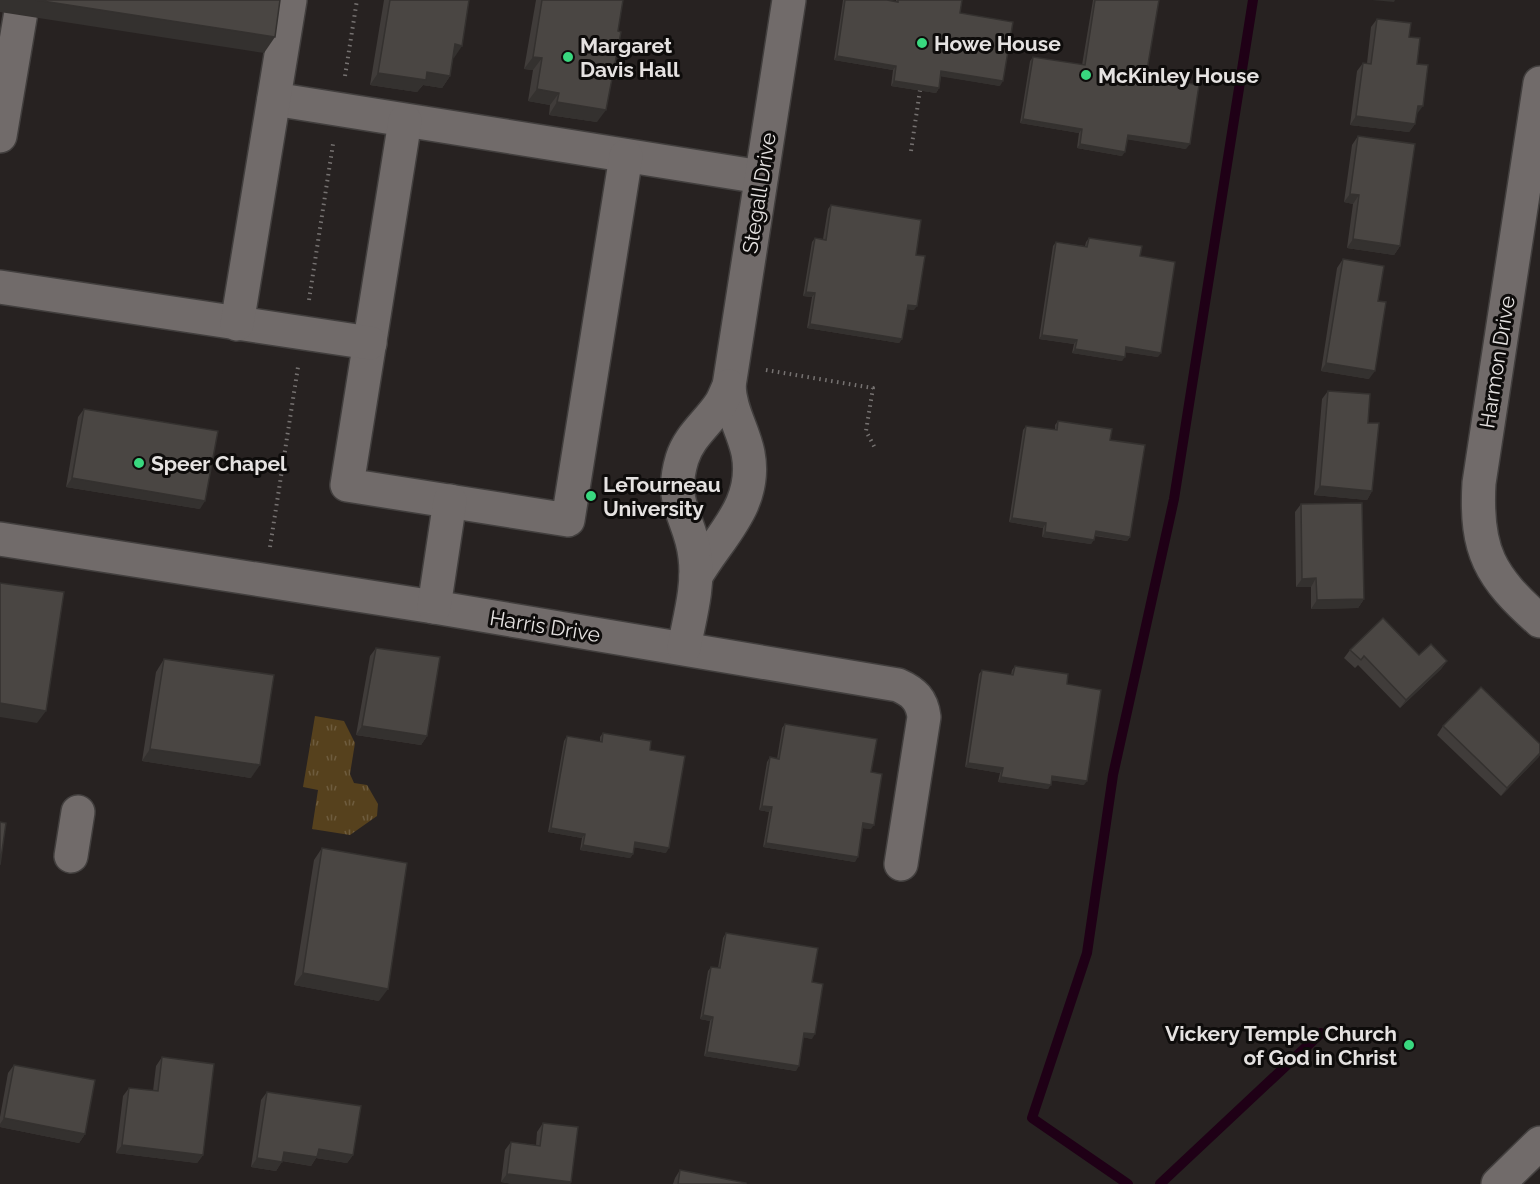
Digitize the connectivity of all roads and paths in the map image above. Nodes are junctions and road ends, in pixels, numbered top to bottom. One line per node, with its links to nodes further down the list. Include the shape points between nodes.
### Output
1 (23, 0): 10 (street)
2 (290, 0): 8 (street)
3 (357, 0): 5 (path)
4 (789, 0): 14 (street, Stegall Drive)
5 (344, 80)
6 (1540, 83): 26 (street, Harmon Drive, via 1477,514 1489,564 1518,602)
7 (920, 90): 12 (path)
8 (274, 99): 9 (street); 17 (street)
9 (405, 121): 13 (street); 18 (street)
10 (0, 136)
11 (334, 143): 16 (path)
12 (911, 151)
13 (626, 156): 14 (street); 22 (street, via 568,520)
14 (761, 177): 20 (street, Stegall Drive)
15 (0, 287): 17 (street)
16 (308, 302)
17 (237, 324): 18 (street)
18 (370, 343): 22 (street, via 347,485)
19 (756, 369): 21 (path, via 873,388 866,431)
20 (729, 386): 24 (street, Stegall Drive, via 686,449 678,477 679,506 695,556); 24 (street, Stegall Drive, via 731,407 747,450 747,488 739,514)
21 (876, 450)
22 (450, 501): 25 (street)
23 (0, 539): 25 (street, Harris Drive)
24 (696, 576): 27 (street, Stegall Drive)
25 (434, 607): 27 (street, Harris Drive)
26 (1540, 621)
27 (684, 648): 30 (street, Harris Drive, via 887,682 915,694 924,717)
28 (78, 812): 29 (street)
29 (70, 856)
30 (901, 864)
31 (1540, 1143): 32 (street)
32 (1498, 1184)

